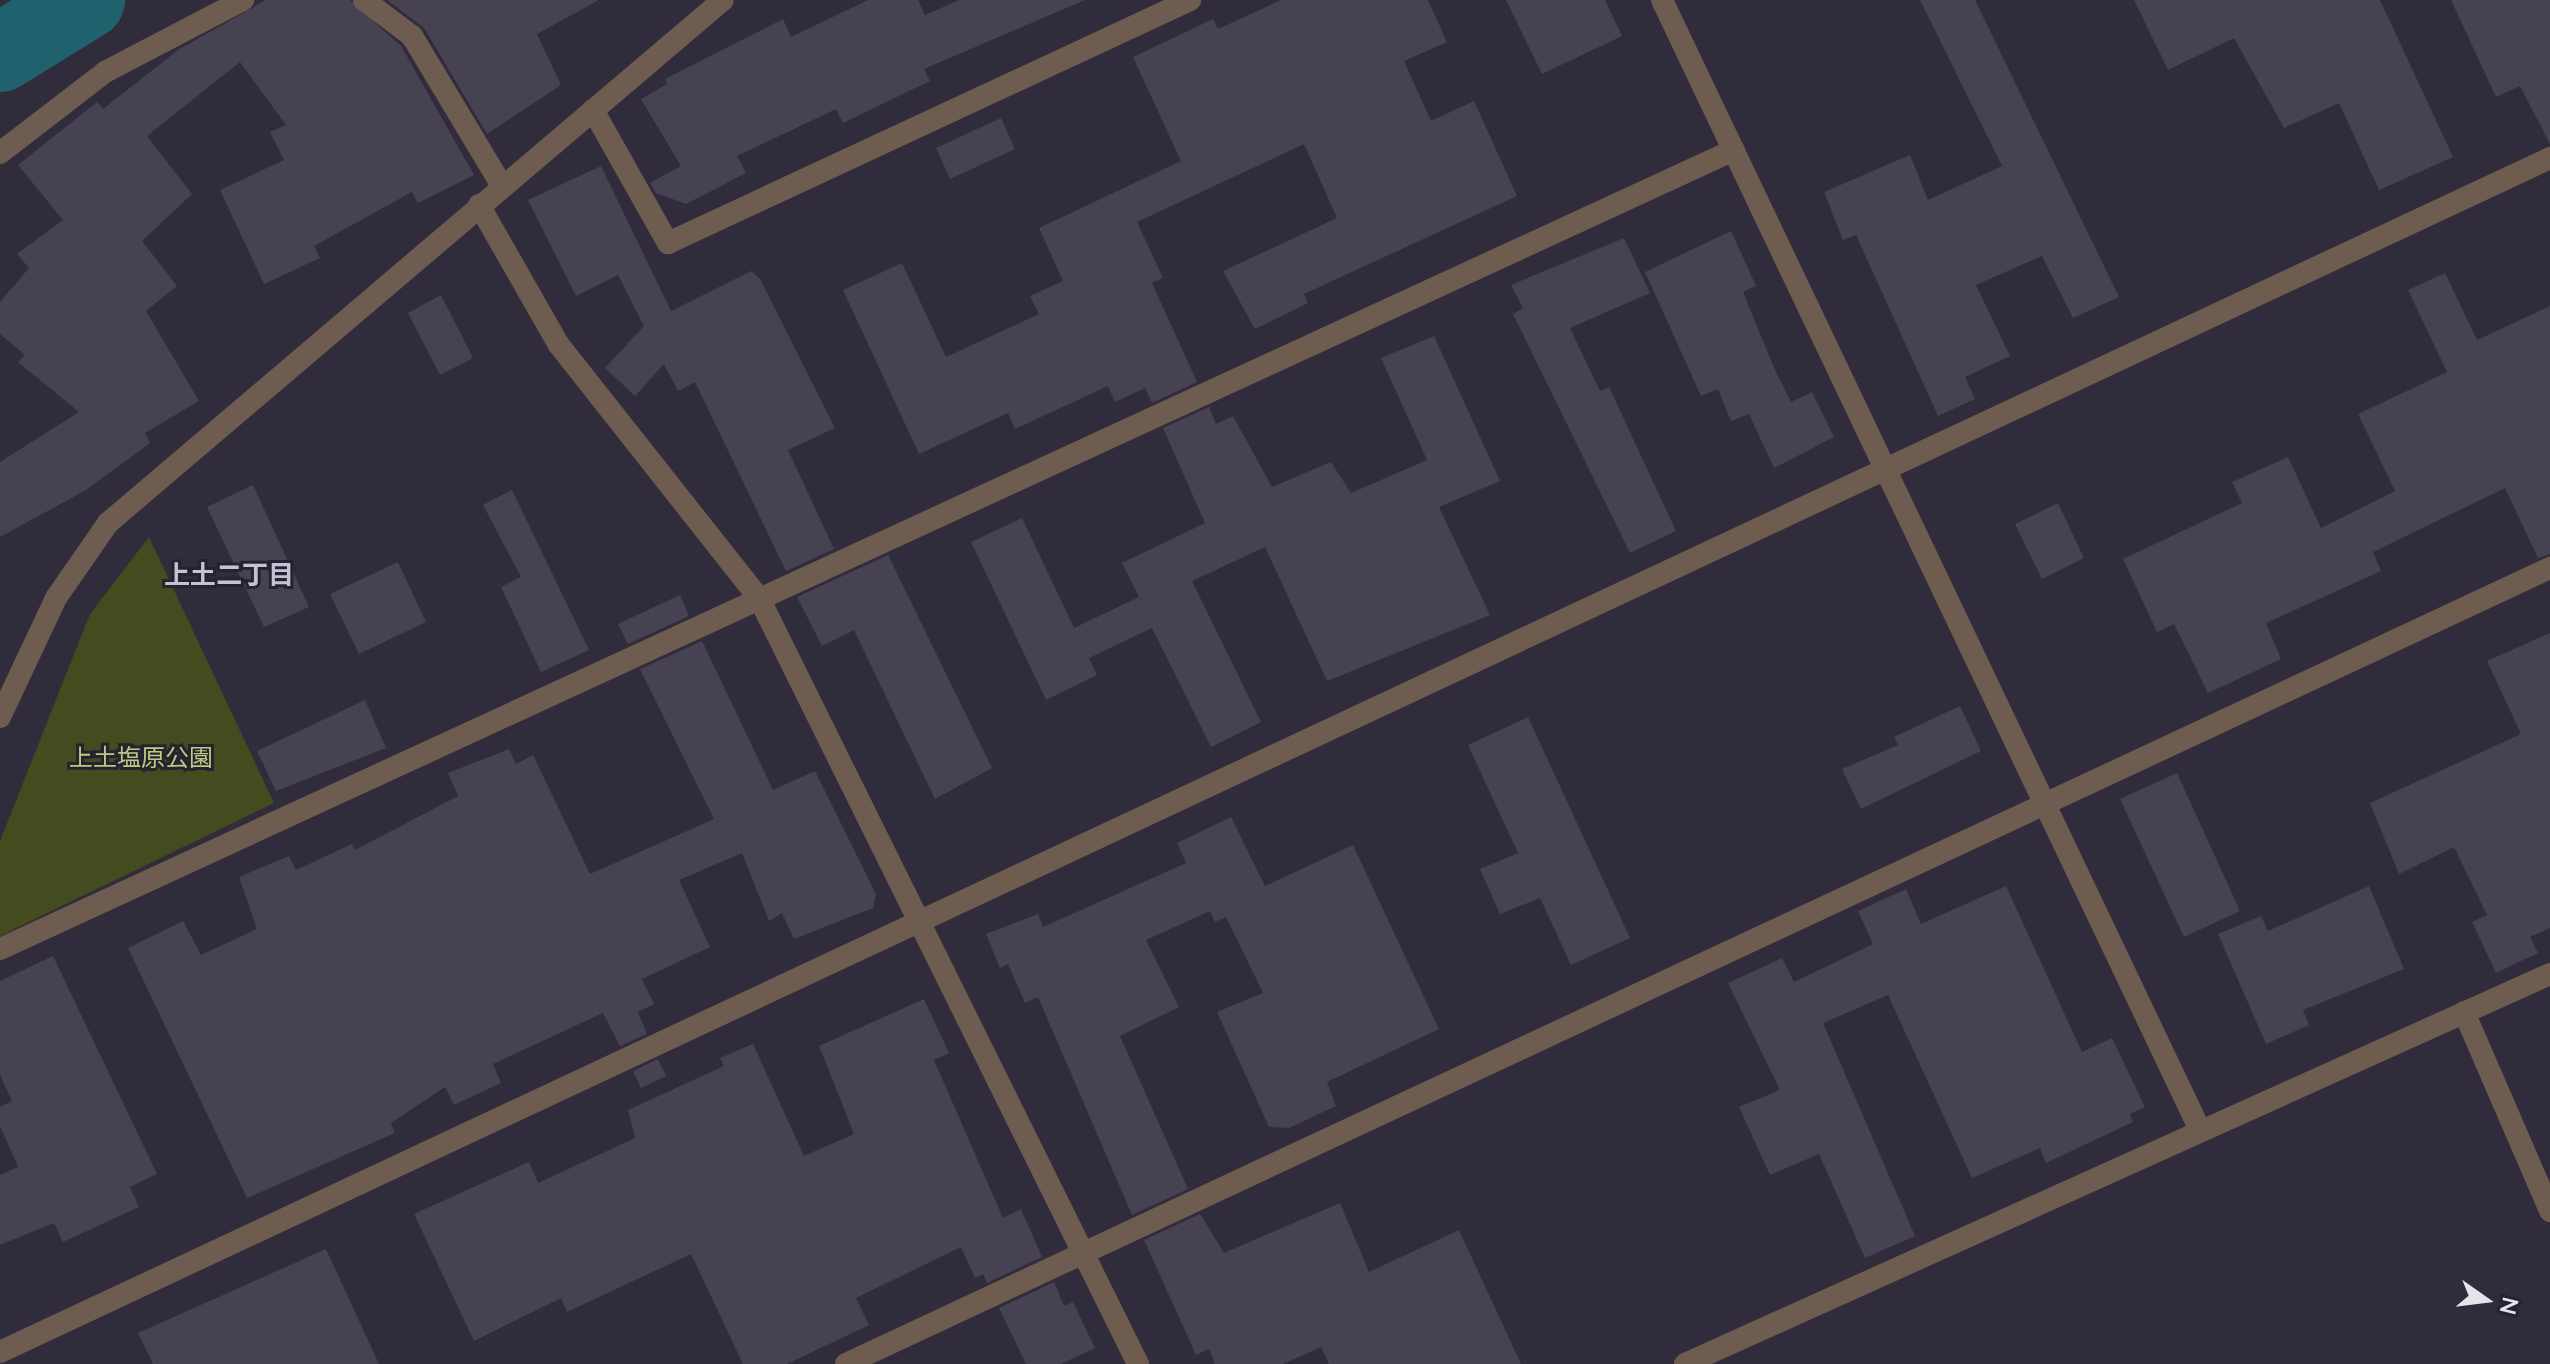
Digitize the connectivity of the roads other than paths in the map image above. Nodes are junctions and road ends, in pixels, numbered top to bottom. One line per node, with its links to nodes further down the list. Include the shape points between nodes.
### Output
1 (243, 0): 8 (street, via 105,72)
2 (364, 0): 10 (street, via 412,36)
3 (723, 0): 6 (street)
4 (1190, 0): 6 (street, via 668,243)
5 (1662, 0): 7 (street)
6 (593, 110): 10 (street)
7 (1734, 150): 12 (street); 14 (street)
8 (0, 153)
9 (2550, 158): 12 (street)
10 (502, 186): 11 (street)
11 (479, 205): 14 (street, via 559,345); 15 (street, via 108,523 56,598)
12 (1888, 468): 16 (street); 17 (street)
13 (2550, 568): 16 (street)
14 (759, 598): 17 (street); 18 (street)
15 (0, 717)
16 (2044, 805): 21 (street); 23 (street)
17 (921, 921): 23 (street); 24 (street)
18 (0, 949)
19 (2550, 974): 20 (street)
20 (2464, 1012): 21 (street); 22 (street)
21 (2200, 1130): 27 (street)
22 (2550, 1211)
23 (1083, 1252): 25 (street); 26 (street)
24 (0, 1352)
25 (846, 1364)
26 (1138, 1364)
27 (1685, 1364)

